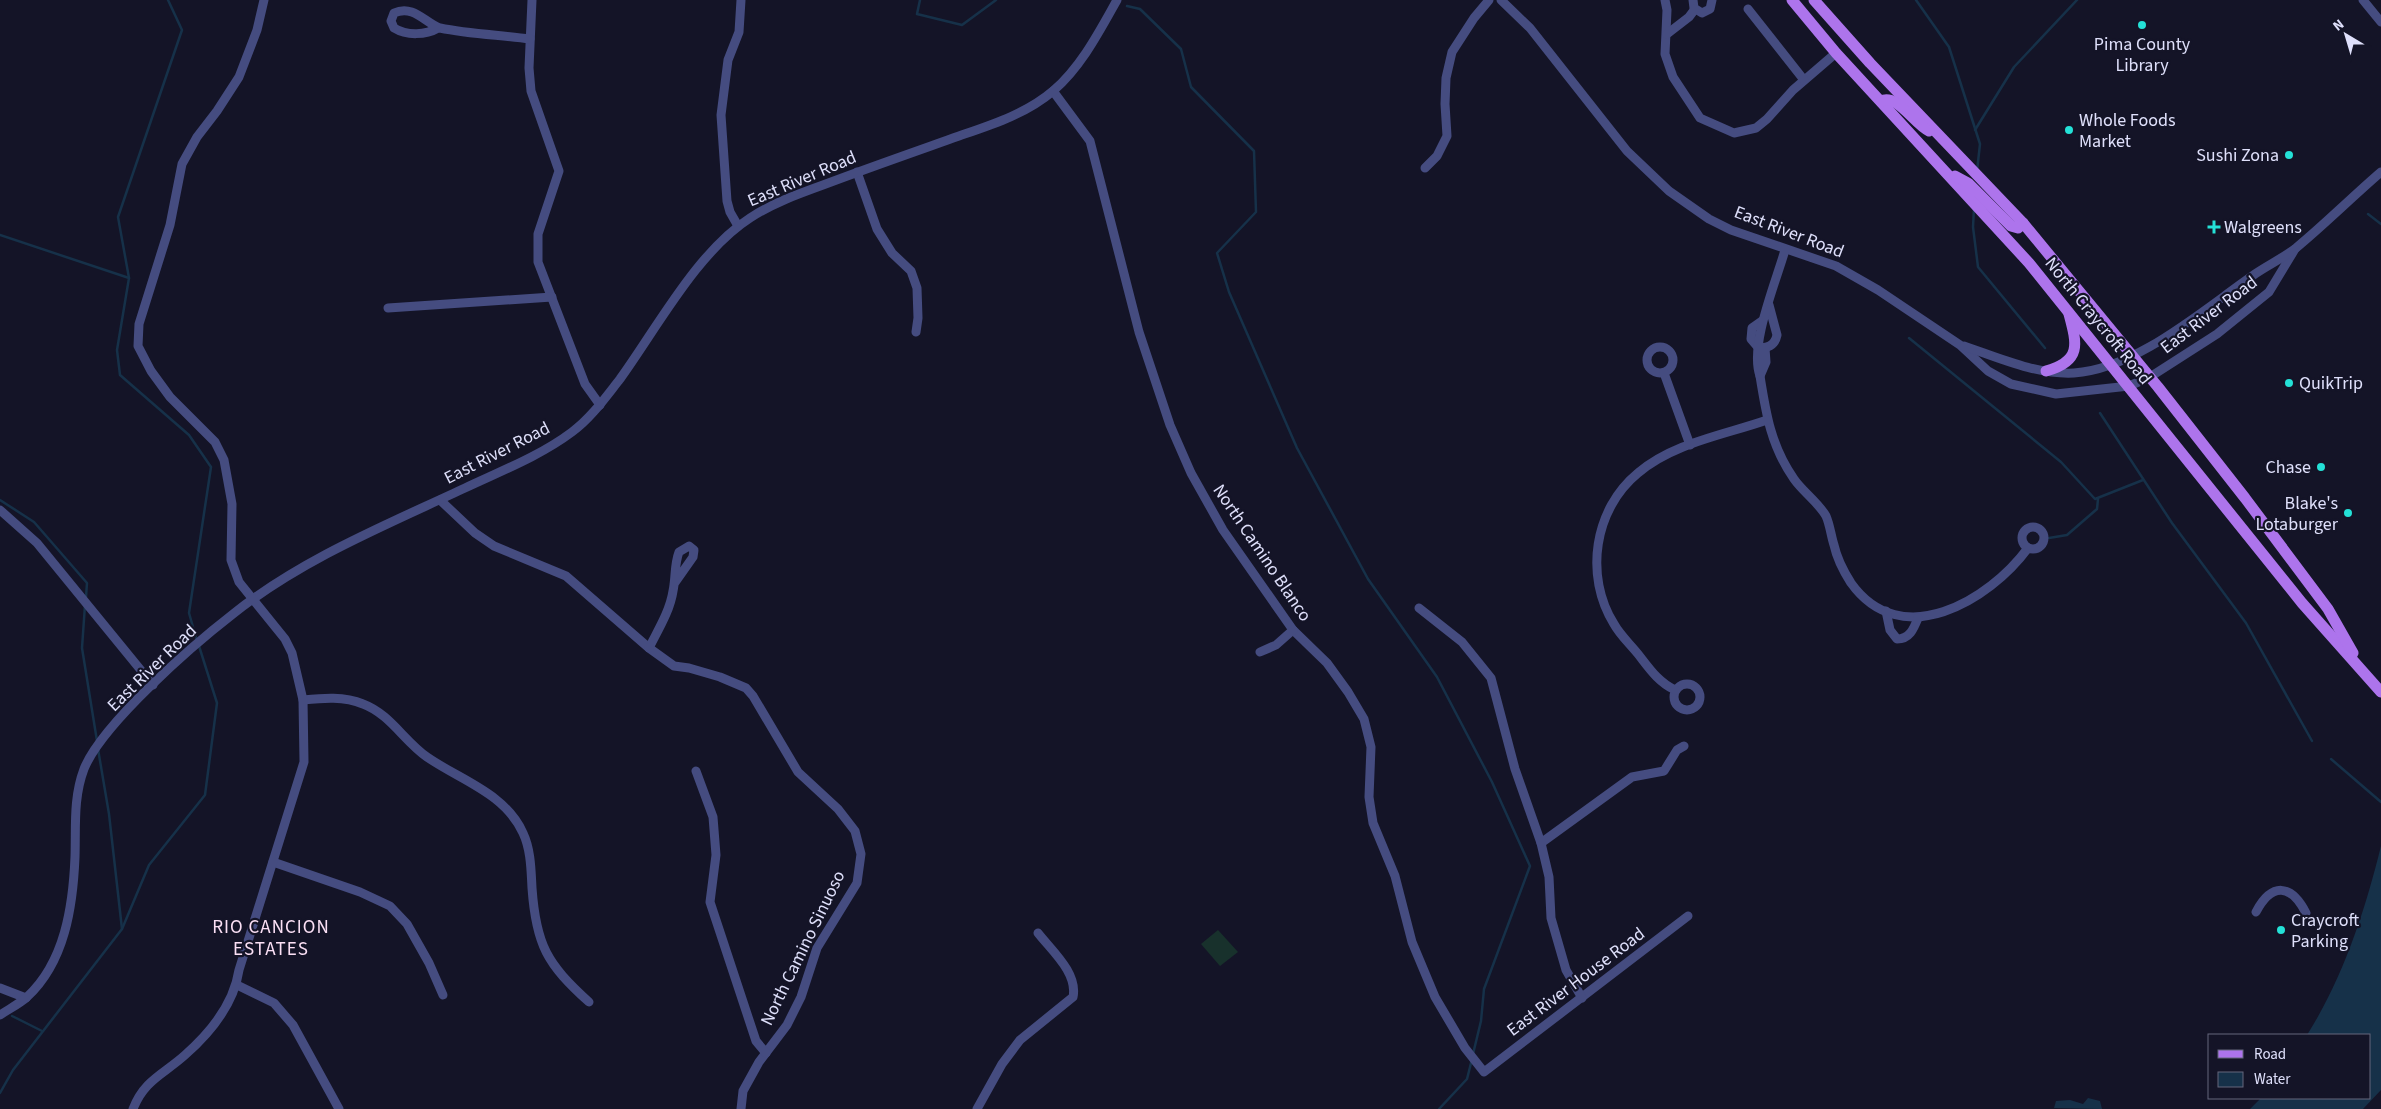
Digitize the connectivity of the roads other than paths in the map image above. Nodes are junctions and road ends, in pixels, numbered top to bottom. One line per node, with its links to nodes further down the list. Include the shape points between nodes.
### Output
1 (264, 0): 51 (street, via 257,30 239,77 182,164 170,226 139,324 138,346 150,371 170,397 215,442 224,460 232,504 231,560 238,582)
2 (532, 0): 17 (street)
3 (741, 0): 28 (street, via 739,32 728,60 721,115 727,201)
4 (1117, 0): 20 (street, East River Road, via 1078,64)
5 (1489, 0): 23 (street, via 1452,52 1445,95 1447,136 1438,156)
6 (1501, 0): 30 (street, East River Road, via 1530,28 1628,150 1669,190 1709,219)
7 (1665, 0): 16 (street)
8 (1712, 0): 12 (street, via 1712,6 1702,13)
9 (1792, 0): 18 (main road, North Craycroft Road)
10 (1814, 0): 22 (main road, North Craycroft Road)
11 (2363, 0): 14 (street)
12 (1694, 4): 16 (street, via 1689,17)
13 (1748, 9): 19 (street)
14 (2381, 22)
15 (438, 28): 15 (street, via 422,15 399,10 390,21 394,28 403,32 424,34); 17 (street)
16 (1666, 34): 19 (street, via 1665,54 1684,97 1700,118 1734,133 1756,128 1768,119)
17 (530, 38): 31 (street, via 531,91 559,171 538,234 538,262)
18 (1836, 54): 19 (street); 21 (main road, North Craycroft Road)
19 (1804, 80)
20 (1053, 92): 24 (street, East River Road, via 1004,120); 55 (street, North Camino Blanco, via 1090,141 1139,332 1170,425 1191,474 1223,530)
21 (1880, 101): 22 (main road, via 1888,99 1897,103 1917,124); 26 (main road, North Craycroft Road, via 1948,173)
22 (1940, 136): 27 (main road, North Craycroft Road)
23 (1425, 168)
24 (857, 172): 28 (street, East River Road, via 782,201); 35 (street, via 877,229 892,253 911,271 917,296)
25 (2381, 172): 29 (street, East River Road)
26 (1967, 188): 27 (main road, via 2011,226 2018,228); 34 (main road, North Craycroft Road, via 1988,218)
27 (2023, 223): 38 (main road, North Craycroft Road)
28 (738, 226): 44 (street, East River Road, via 683,287)
29 (2295, 249): 38 (street, East River Road, via 2197,317); 42 (street, East River Road, via 2269,292 2217,334)
30 (1785, 250): 32 (street); 36 (street, East River Road, via 1836,266)
31 (552, 296): 33 (street); 44 (street, via 585,384)
32 (1769, 305): 37 (street, via 1777,335 1773,345); 37 (street, via 1762,321 1755,324 1750,332 1751,339)
33 (388, 308)
34 (2068, 309): 39 (main road, North Craycroft Road); 40 (main road, via 2076,347 2069,360)
35 (916, 332)
36 (1960, 345): 40 (street, East River Road); 43 (street, East River Road, via 1988,371 2011,384 2056,394)
37 (1761, 347): 45 (street, via 1766,362 1760,376)
38 (2132, 356): 39 (street, East River Road); 42 (main road, North Craycroft Road)
39 (2112, 364): 40 (street, East River Road, via 2074,373); 43 (main road, North Craycroft Road)
40 (2046, 371)
41 (1664, 373): 46 (street)
42 (2150, 377): 43 (street, East River Road); 58 (main road, North Craycroft Road, via 2328,609)
43 (2129, 386): 58 (main road, North Craycroft Road, via 2311,614)
44 (600, 405): 47 (street, East River Road, via 568,436 526,460)
45 (1767, 420): 46 (street); 53 (street, via 1788,471 1825,515 1844,571 1863,597)
46 (1690, 445): 60 (street, via 1652,462 1624,487 1603,522 1597,549 1597,576 1614,625 1662,684)
47 (440, 500): 51 (street, East River Road, via 315,560); 56 (street, North Camino Sinuoso, via 494,546 566,576)
48 (0, 510): 59 (street, via 37,543)
49 (2028, 548): 54 (street, via 2002,579 1978,596 1956,607)
50 (674, 584): 56 (street, via 667,613)
51 (254, 598): 59 (street, East River Road); 62 (street, via 285,638)
52 (1419, 608): 65 (street, via 1462,642 1490,678 1515,769)
53 (1886, 611): 54 (street); 54 (street, via 1890,630 1897,639 1912,632)
54 (1918, 618)
55 (1293, 630): 57 (street, via 1276,645); 79 (street, North Camino Blanco, via 1327,663 1364,718 1371,747 1369,797 1372,823 1395,876 1412,942 1435,997 1465,1048)
56 (649, 648): 78 (street, North Camino Sinuoso, via 674,666 746,688 798,772 838,809 855,830 861,854 856,883 817,948 787,1025)
57 (1260, 652)
58 (2365, 672): 61 (main road, North Craycroft Road)
59 (153, 685): 74 (street, East River Road, via 102,741 85,766 78,792 71,903 62,942 43,979)
60 (1675, 690)
61 (2381, 692)
62 (304, 700): 66 (street, via 304,762); 76 (street, via 334,699 364,704 381,714 426,757 487,793 511,813 523,833 531,860 534,918 540,941 551,963)
63 (1684, 746): 65 (street, via 1677,750 1664,772 1632,777)
64 (696, 771): 78 (street, via 713,816 716,855 710,902 756,1041)
65 (1541, 843): 75 (street, via 1549,876 1550,918 1566,970)
66 (273, 862): 71 (street); 73 (street, via 360,892 390,906 406,924)
67 (2256, 912): 68 (street, via 2267,896 2281,889 2289,892)
68 (2306, 913)
69 (1688, 916): 75 (street, East River House Road)
70 (1038, 933): 83 (street, via 1070,975 1075,987 1073,997 1020,1040 1002,1064)
71 (237, 985): 80 (street, via 213,1027 185,1056 152,1080 138,1095); 81 (street, via 274,1003 293,1026)
72 (0, 988): 74 (street)
73 (443, 995)
74 (26, 998): 77 (street, East River Road)
75 (1582, 998): 79 (street, East River House Road)
76 (589, 1002)
77 (0, 1014)
78 (766, 1053): 82 (street, North Camino Sinuoso, via 743,1091)
79 (1484, 1072)
80 (133, 1109)
81 (340, 1109)
82 (741, 1109)
83 (977, 1109)

